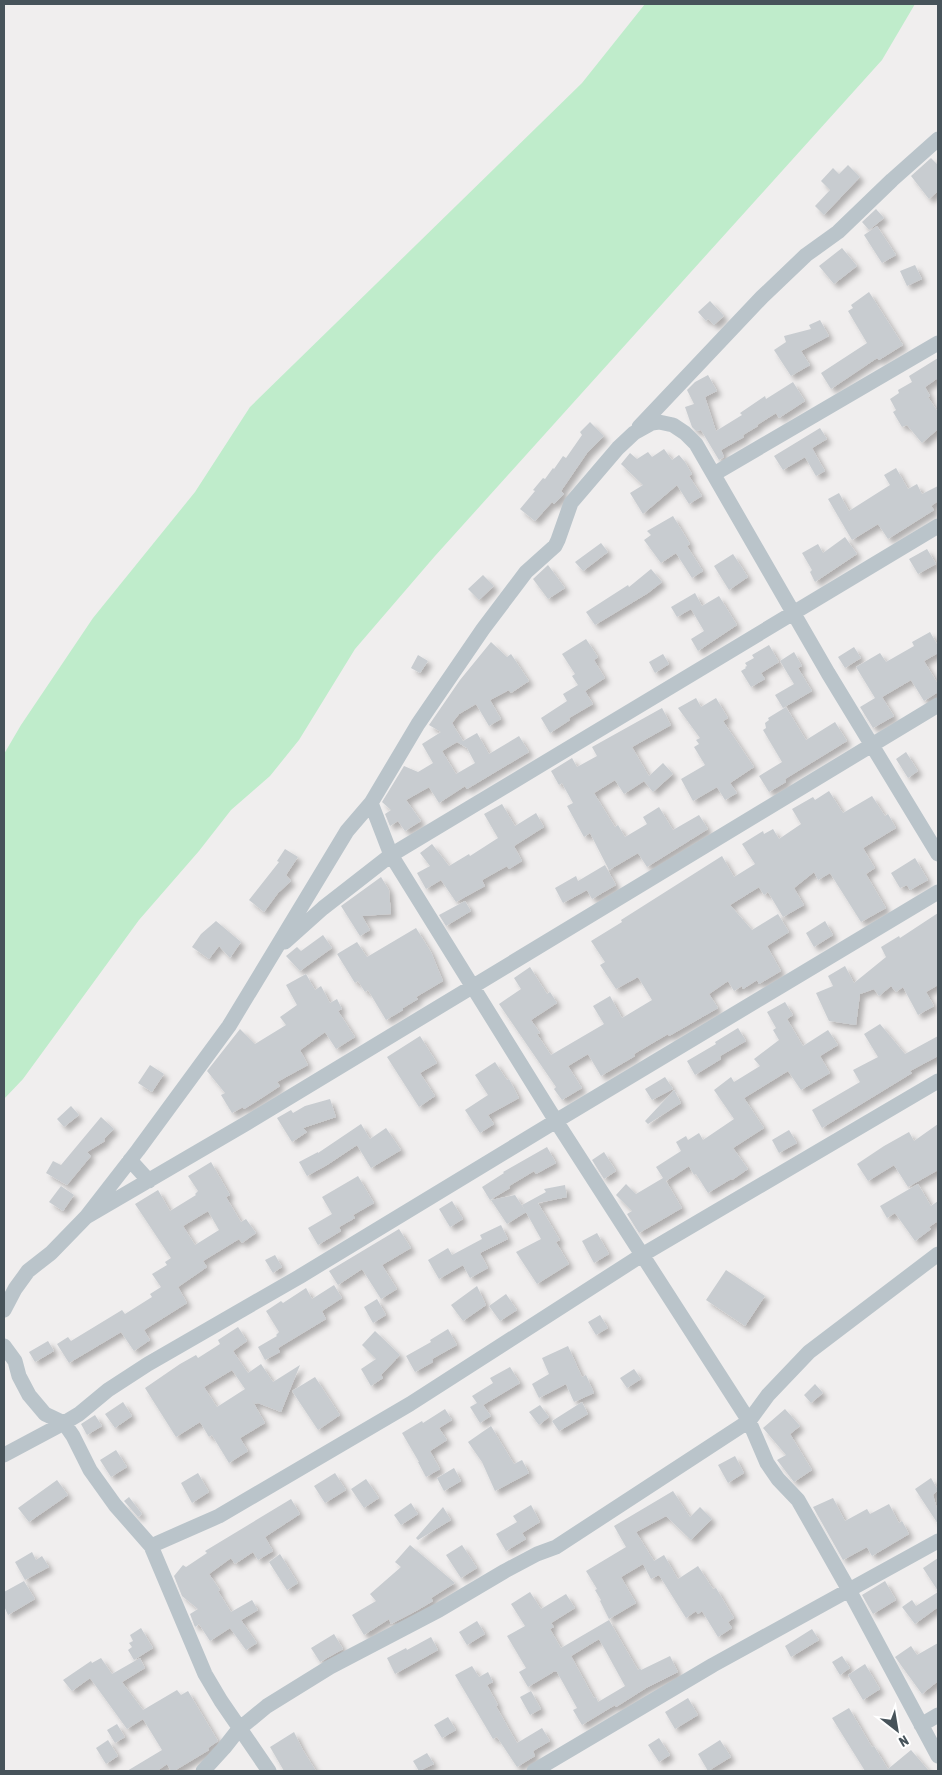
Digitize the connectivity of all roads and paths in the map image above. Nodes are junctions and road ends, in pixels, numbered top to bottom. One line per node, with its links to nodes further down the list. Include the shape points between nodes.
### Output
1 (938, 139): 3 (street, via 762,297)
2 (938, 343): 4 (street)
3 (634, 432): 4 (street, via 652,423 673,426 696,444); 9 (street, via 571,503 558,540 526,572 483,629 418,724)
4 (714, 474): 6 (street)
5 (938, 526): 6 (street)
6 (793, 612): 8 (street); 11 (street)
7 (938, 706): 8 (street)
8 (872, 745): 10 (street); 14 (street)
9 (371, 803): 11 (street); 13 (street, via 347,831)
10 (938, 854)
11 (391, 855): 13 (street, via 323,908); 14 (street)
12 (938, 892): 16 (street)
13 (275, 952): 17 (street, via 229,1026)
14 (473, 986): 16 (street); 18 (street)
15 (938, 1081): 21 (street)
16 (556, 1121): 21 (street); 25 (street, via 299,1277 148,1364)
17 (130, 1160): 18 (street); 19 (street)
18 (149, 1181): 19 (street)
19 (86, 1217): 22 (street, via 28,1271)
20 (938, 1254): 24 (street, via 809,1352 768,1395)
21 (642, 1255): 24 (street); 28 (street, via 410,1404 219,1516)
22 (4, 1310)
23 (4, 1346): 25 (street, via 34,1400 45,1414)
24 (750, 1421): 29 (street, via 767,1463 798,1500); 32 (street, via 556,1547 537,1554 330,1667 267,1706)
25 (64, 1423): 26 (street); 28 (street, via 90,1470)
26 (4, 1455)
27 (938, 1541): 29 (street)
28 (151, 1546): 32 (street, via 205,1674)
29 (849, 1590): 31 (street); 36 (street, via 713,1665)
30 (938, 1716): 31 (street)
31 (921, 1726): 33 (street)
32 (239, 1729): 34 (street); 35 (street)
33 (938, 1756)
34 (203, 1771)
35 (269, 1771)
36 (534, 1771)

